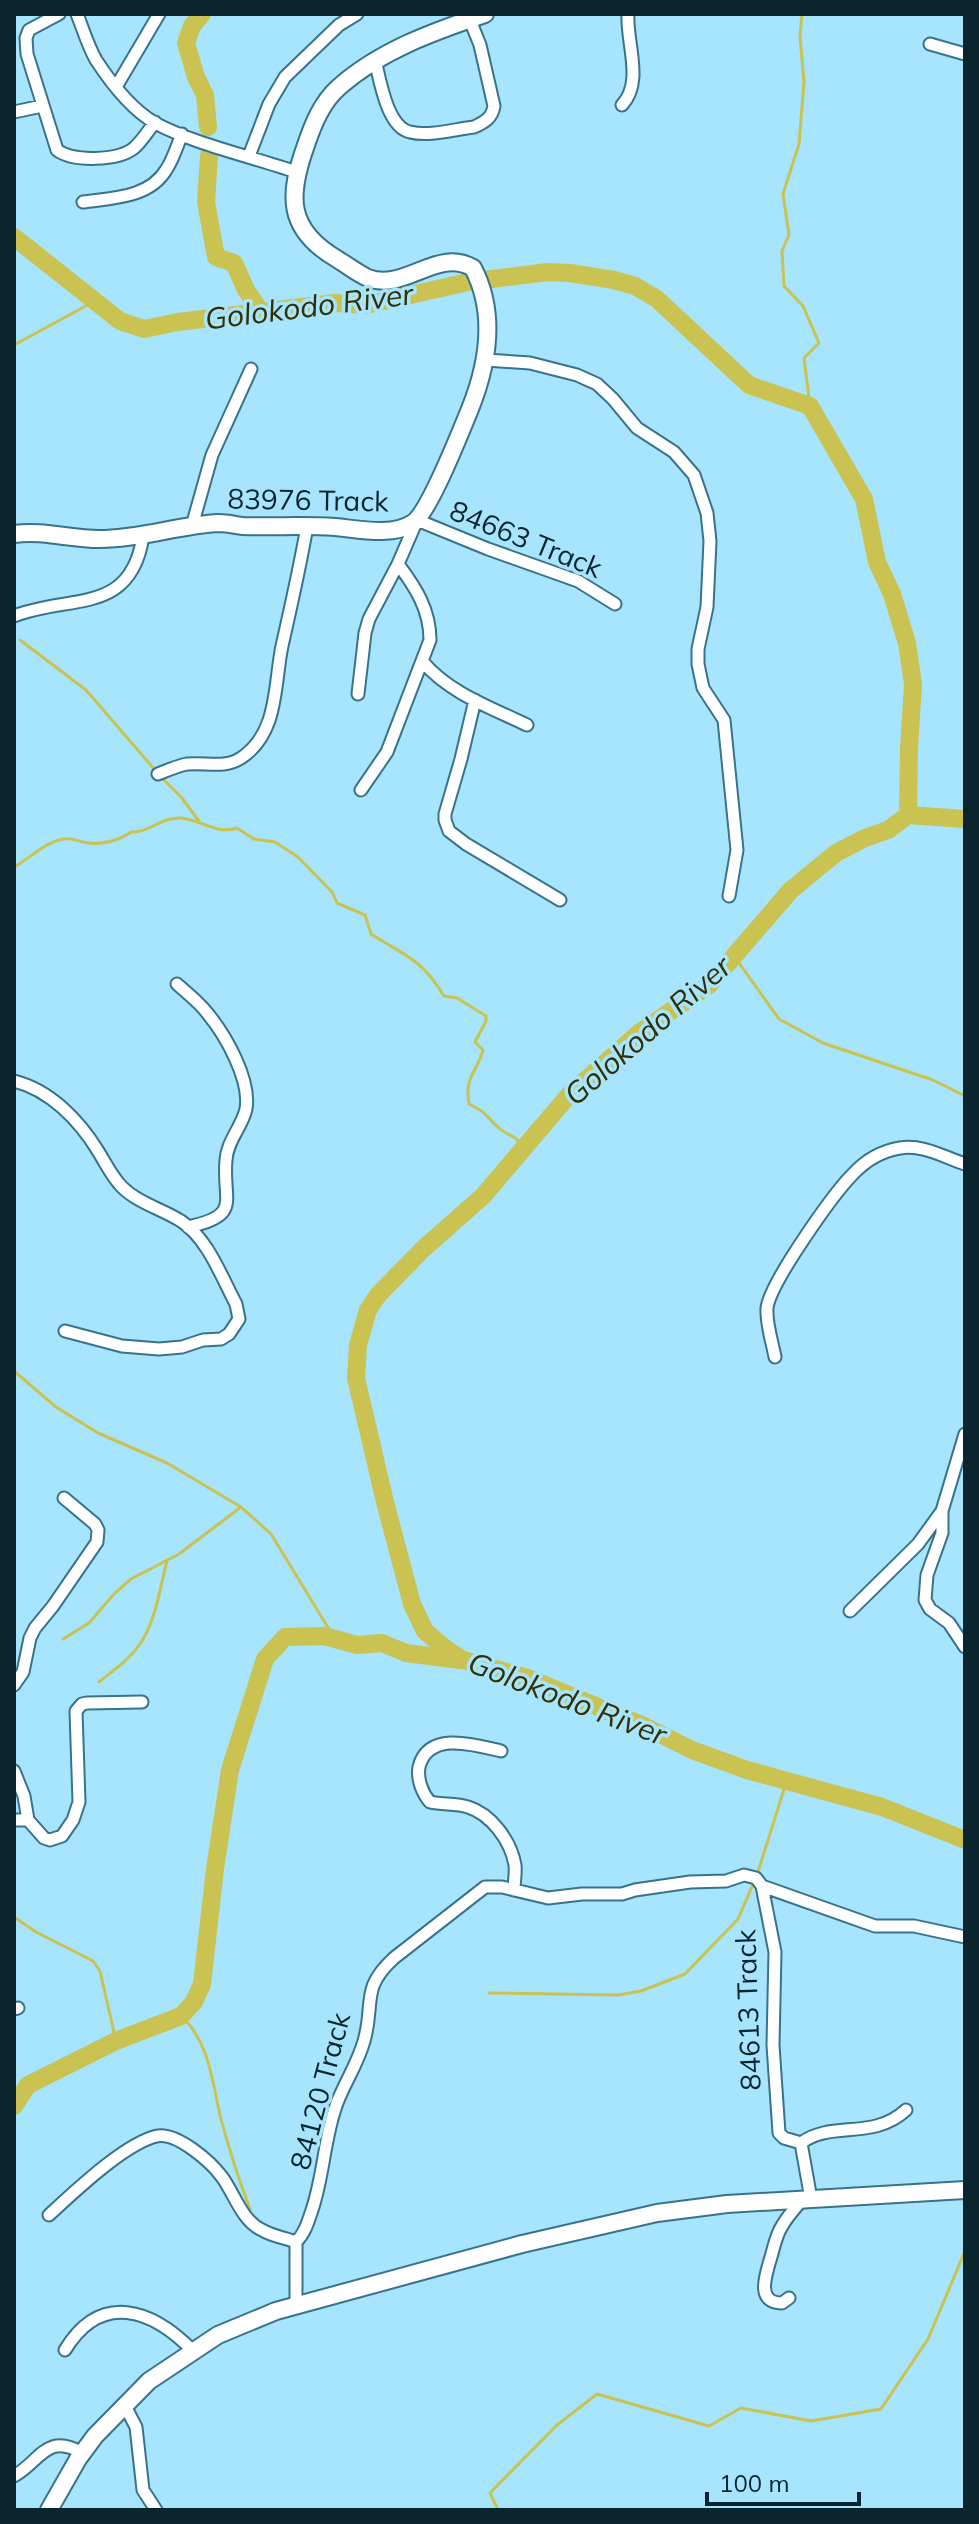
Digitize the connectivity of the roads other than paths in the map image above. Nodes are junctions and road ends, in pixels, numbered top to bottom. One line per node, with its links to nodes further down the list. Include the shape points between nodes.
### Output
1 (59, 14): 13 (street, via 34,26 26,38)
2 (77, 14): 11 (street, via 95,58)
3 (159, 14): 11 (street)
4 (357, 14): 7 (street)
5 (628, 14): 12 (street, via 633,80)
6 (474, 16): 10 (street); 10 (street, via 494,106 483,123 415,133 403,130 390,112)
7 (337, 20): 17 (street, via 285,77)
8 (930, 44): 9 (street)
9 (965, 54)
10 (375, 60): 18 (street, via 336,89 322,108)
11 (116, 87): 15 (street)
12 (622, 105)
13 (42, 106): 14 (street); 15 (street, via 55,147 73,159 126,153)
14 (14, 112)
15 (155, 122): 16 (street)
16 (182, 134): 17 (street); 19 (street, via 155,184 137,193)
17 (249, 156): 18 (street)
18 (296, 172): 20 (street, 83976 Track, via 294,202 302,228 316,244 367,277 389,280 453,261 473,268 487,310)
19 (83, 202)
20 (486, 360): 22 (street, 83976 Track, via 458,438); 36 (street, via 540,365 597,384 637,428 662,442 694,475 710,541 698,664 703,688 724,720 737,850)
21 (251, 369): 23 (street, via 212,455)
22 (417, 520): 24 (street, 83976 Track, via 402,528 374,530); 27 (street); 28 (street, 84663 Track, via 578,581)
23 (192, 526): 24 (street, 83976 Track); 26 (street, 83976 Track)
24 (307, 526): 34 (street, via 266,727 253,747 225,765 189,764)
25 (14, 534): 26 (street, 83976 Track)
26 (143, 536): 29 (street, via 134,568 111,593)
27 (398, 564): 30 (street, via 414,585 430,625); 31 (street, via 369,619)
28 (615, 604)
29 (14, 616)
30 (423, 662): 32 (street); 35 (street, via 387,752)
31 (358, 694)
32 (475, 700): 33 (street); 37 (street, via 446,825 466,844)
33 (527, 725)
34 (158, 774)
35 (361, 790)
36 (729, 896)
37 (560, 900)
38 (177, 984): 41 (street, via 208,1013 223,1036 247,1100 227,1149 228,1202 215,1218)
39 (14, 1081): 41 (street, via 43,1093 71,1115 129,1194)
40 (965, 1164): 43 (street, via 912,1147 880,1153 854,1173 771,1295 767,1307)
41 (188, 1227): 42 (street, via 236,1304 239,1319 229,1334 159,1349 122,1346)
42 (65, 1331)
43 (775, 1357)
44 (965, 1434): 46 (street)
45 (64, 1498): 49 (street, via 95,1524 97,1542 35,1628)
46 (942, 1511): 47 (street, via 918,1544); 48 (street, via 942,1533 927,1575 925,1600)
47 (850, 1611)
48 (965, 1647)
49 (14, 1685)
50 (142, 1702): 54 (street, via 79,1706 79,1802 73,1820 62,1836 50,1840)
51 (501, 1751): 56 (street, via 437,1745 421,1763 419,1778 430,1802 473,1808 499,1831 514,1860)
52 (14, 1771): 54 (street)
53 (14, 1820): 54 (street)
54 (28, 1820)
55 (762, 1886): 56 (street, 84120 Track, via 744,1875 622,1894 548,1898); 57 (street, 84120 Track, via 875,1926 914,1926); 59 (street, 84613 Track, via 775,1952 773,2045 779,2133)
56 (514, 1890): 63 (street, 84120 Track, via 485,1887 381,1970 372,1985 364,2041 328,2132 317,2194)
57 (965, 1937)
58 (906, 2110): 59 (street, via 885,2124 819,2133)
59 (801, 2143): 61 (street)
60 (965, 2190): 61 (street)
61 (806, 2200): 64 (street, via 778,2233 764,2278 766,2298 782,2303); 65 (street, via 692,2207 617,2221)
62 (49, 2215): 63 (street, via 111,2162 163,2136 208,2161 258,2228)
63 (296, 2242): 65 (street, 84120 Track)
64 (789, 2298)
65 (296, 2305): 67 (street, via 218,2335)
66 (65, 2350): 67 (street, via 93,2319 129,2312 160,2322)
67 (193, 2351): 68 (street)
68 (124, 2404): 69 (street); 72 (street, via 136,2427 143,2490)
69 (82, 2453): 70 (street, via 69,2445 52,2447); 71 (street)
70 (14, 2476)
71 (49, 2510)
72 (156, 2510)

